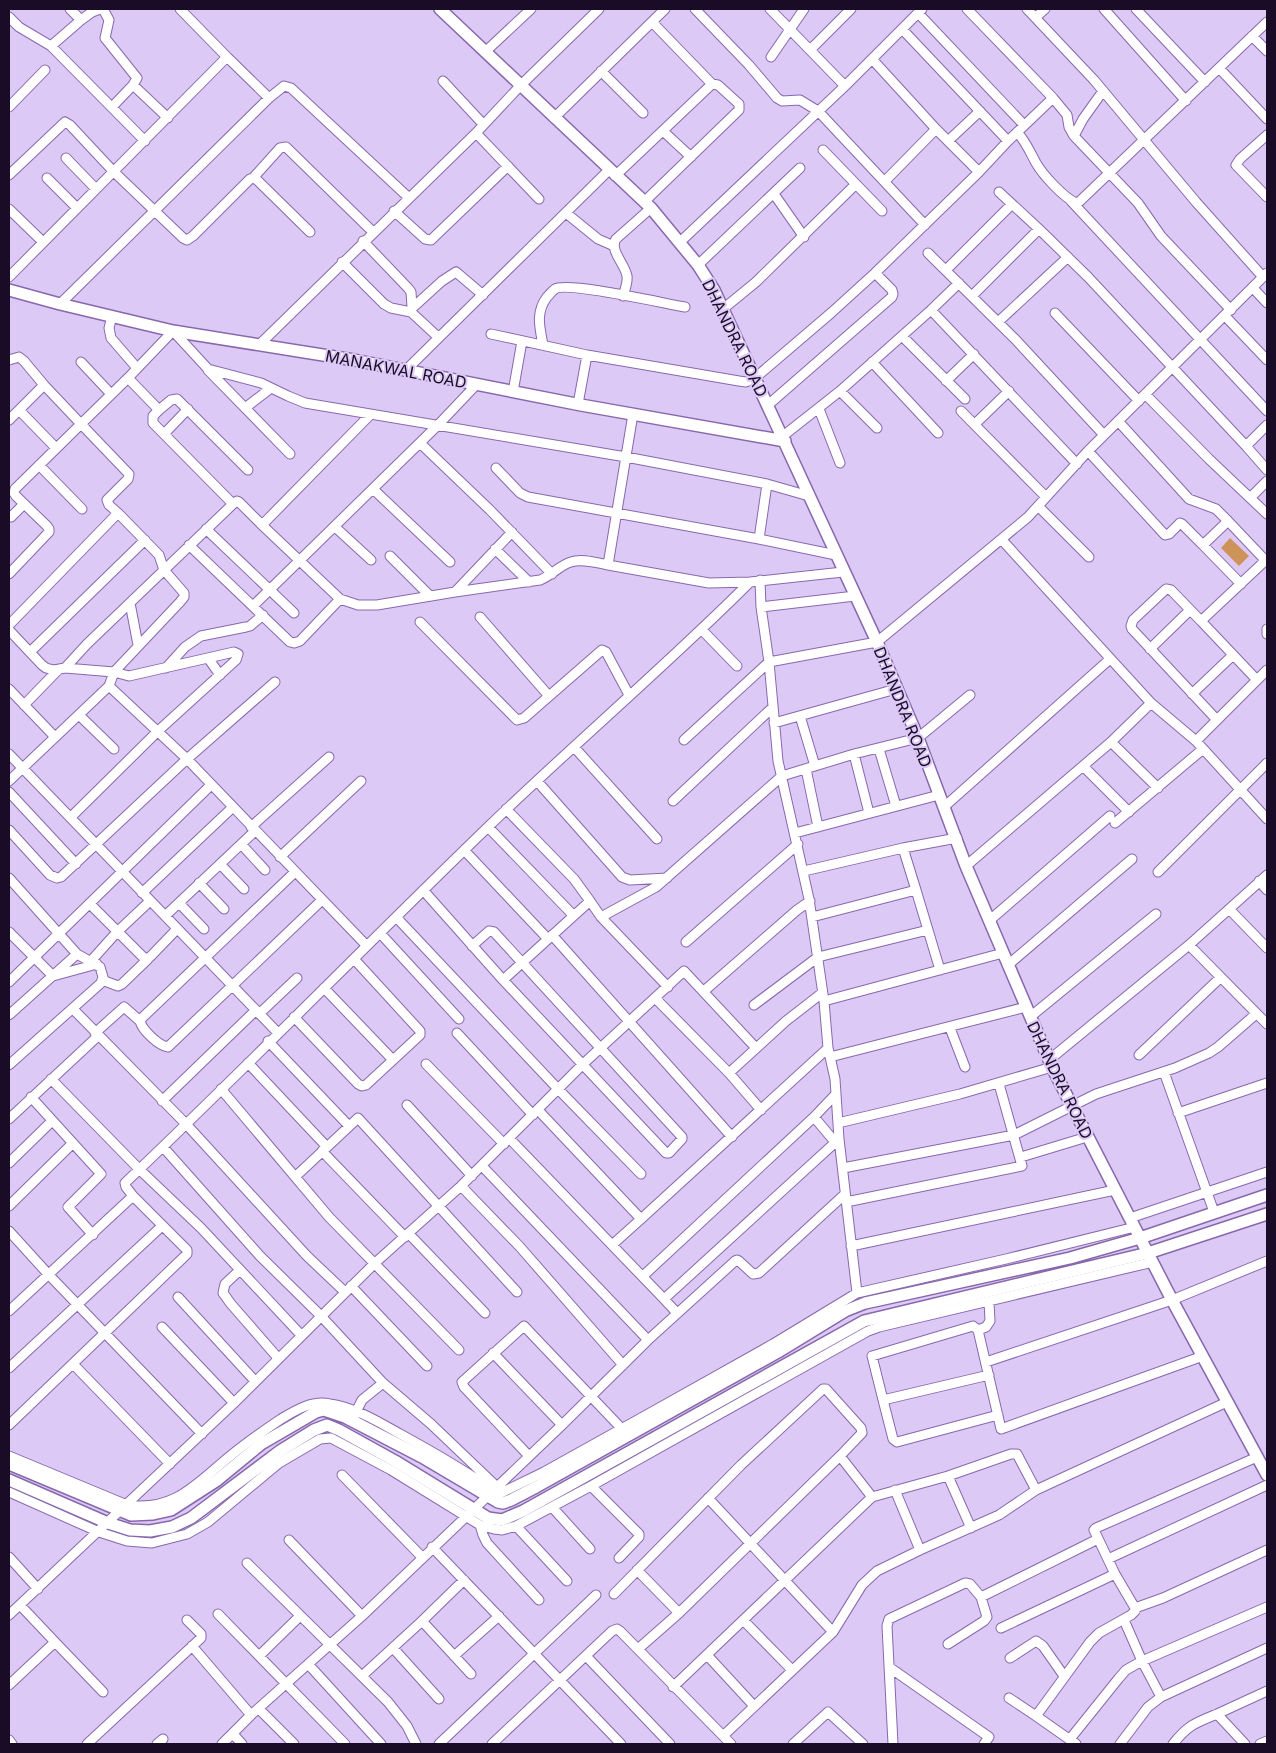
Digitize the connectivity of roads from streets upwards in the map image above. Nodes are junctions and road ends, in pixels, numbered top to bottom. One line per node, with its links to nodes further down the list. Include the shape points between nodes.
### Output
1 (70, 9): 20 (street)
2 (101, 9): 20 (street); 39 (street, via 109,20 105,38 136,75)
3 (180, 9): 30 (street)
4 (531, 9): 29 (street)
5 (599, 9): 40 (street)
6 (695, 9): 48 (street, via 777,98 800,100)
7 (770, 9): 23 (street)
8 (804, 9): 23 (street)
9 (851, 9): 27 (street)
10 (967, 9): 44 (street)
11 (1027, 9): 19 (street)
12 (1044, 9): 19 (street)
13 (1104, 9): 45 (street)
14 (1136, 9): 37 (street)
15 (444, 10): 29 (street, DHANDRA ROAD)
16 (660, 10): 21 (street)
17 (920, 11): 24 (street); 57 (street)
18 (9, 17): 26 (street, via 19,27)
19 (1036, 17): 42 (street)
20 (81, 20): 26 (street)
21 (652, 22): 35 (street); 38 (street)
22 (1267, 22): 25 (street)
23 (790, 29): 27 (street); 31 (street)
24 (902, 29): 32 (street); 49 (street)
25 (1252, 36): 28 (street); 33 (street)
26 (51, 46): 47 (street)
27 (811, 49): 41 (street)
28 (1267, 51)
29 (485, 52): 40 (street, DHANDRA ROAD)
30 (227, 57): 43 (street); 51 (street)
31 (771, 57)
32 (872, 59): 41 (street); 58 (street)
33 (1219, 68): 37 (street); 53 (street)
34 (45, 70): 46 (street)
35 (600, 71): 50 (street); 52 (street)
36 (443, 82): 56 (street)
37 (1205, 82): 45 (street)
38 (712, 84): 59 (street); 69 (street, via 718,85 739,104 740,109)
39 (133, 85): 47 (street); 51 (street)
40 (520, 86): 52 (street, DHANDRA ROAD); 56 (street)
41 (845, 86): 48 (street)
42 (1103, 91): 55 (street); 67 (street)
43 (269, 98): 86 (street, via 283,86 290,88); 93 (street)
44 (1053, 98): 54 (street, via 1067,114); 57 (street)
45 (1186, 101): 67 (street)
46 (9, 107)
47 (112, 107): 64 (street)
48 (818, 111): 80 (street); 104 (street)
49 (980, 111): 65 (street); 66 (street)
50 (643, 113)
51 (168, 118): 64 (street)
52 (554, 118): 75 (street, DHANDRA ROAD)
53 (1267, 119)
54 (1068, 122): 55 (street); 63 (street)
55 (1080, 123): 63 (street)
56 (483, 124): 61 (street)
57 (1024, 125): 60 (street)
58 (936, 129): 65 (street); 80 (street)
59 (663, 132): 69 (street); 75 (street)
60 (1017, 132): 66 (street); 88 (street, via 1041,170)
61 (476, 133): 71 (street); 86 (street)
62 (1267, 135): 85 (street, via 1236,165)
63 (1074, 136): 76 (street)
64 (145, 141): 73 (street)
65 (948, 141): 74 (street)
66 (1008, 141): 74 (street)
67 (1144, 141): 76 (street); 112 (street)
68 (823, 150): 81 (street)
69 (691, 157): 90 (street)
70 (66, 158): 82 (street)
71 (508, 166): 87 (street); 94 (street, via 431,240 425,239)
72 (800, 168): 84 (street)
73 (113, 171): 77 (street, via 65,122); 82 (street); 93 (street)
74 (979, 172): 97 (street)
75 (612, 173): 90 (street, DHANDRA ROAD); 96 (street)
76 (1110, 173): 88 (street, via 1080,201); 127 (street)
77 (9, 175)
78 (47, 178): 91 (street)
79 (253, 178): 93 (street, via 187,240); 99 (street); 100 (street, via 280,148 286,147)
80 (885, 181): 97 (street)
81 (856, 184): 95 (street); 101 (street)
82 (96, 189): 91 (street)
83 (999, 192): 89 (street)
84 (774, 194): 101 (street); 109 (street)
85 (1267, 197)
86 (408, 198): 94 (street)
87 (539, 198)
88 (1071, 200): 135 (street)
89 (1012, 204): 98 (street); 110 (street)
90 (647, 205): 104 (street, DHANDRA ROAD); 105 (street, via 616,239)
91 (77, 208): 103 (street)
92 (9, 209): 103 (street)
93 (154, 211): 121 (street)
94 (394, 211): 100 (street)
95 (882, 211)
96 (566, 213): 105 (street, via 598,239); 117 (street)
97 (925, 225): 111 (street)
98 (1039, 229): 107 (street); 119 (street)
99 (310, 232)
100 (373, 232): 102 (street)
101 (804, 237): 124 (street)
102 (363, 241): 108 (street); 123 (street, via 411,292)
103 (43, 242): 113 (street)
104 (679, 243): 109 (street, DHANDRA ROAD)
105 (614, 246): 118 (street, via 627,276)
106 (928, 253): 110 (street)
107 (1068, 257): 129 (street); 145 (street)
108 (342, 262): 123 (street, via 384,304 391,308); 136 (street)
109 (698, 265): 124 (street, DHANDRA ROAD)
110 (946, 270): 114 (street)
111 (875, 273): 149 (street); 161 (street, via 892,290 892,297)
112 (1265, 275): 115 (street)
113 (9, 277)
114 (959, 283): 119 (street); 125 (street)
115 (1253, 288): 120 (street); 127 (street)
116 (9, 290): 121 (street, MANAKWAL ROAD)
117 (483, 295): 123 (street, via 456,272); 133 (street)
118 (623, 296): 122 (street); 137 (street, via 564,287 554,289 539,313)
119 (972, 296): 129 (street)
120 (1267, 303)
121 (60, 304): 128 (street, MANAKWAL ROAD)
122 (685, 307)
123 (410, 309): 133 (street)
124 (723, 310): 149 (street, DHANDRA ROAD)
125 (931, 310): 132 (street); 138 (street)
126 (1055, 313): 158 (street)
127 (1228, 313): 135 (street); 141 (street)
128 (112, 316): 130 (street, MANAKWAL ROAD); 144 (street, via 111,338)
129 (998, 322): 180 (street)
130 (173, 331): 136 (street, MANAKWAL ROAD); 144 (street); 146 (street)
131 (491, 334): 134 (street)
132 (902, 336): 143 (street); 150 (street)
133 (438, 337): 147 (street)
134 (522, 340): 137 (street); 156 (street)
135 (1200, 340): 145 (street); 168 (street)
136 (260, 344): 147 (street, MANAKWAL ROAD)
137 (544, 345): 139 (street)
138 (974, 354): 150 (street); 155 (street)
139 (587, 355): 149 (street, via 746,382); 160 (street)
140 (9, 360): 152 (street, via 19,357 24,360)
141 (1267, 360)
142 (81, 362): 157 (street)
143 (872, 362): 154 (street); 178 (street)
144 (137, 368): 148 (street)
145 (1172, 368): 158 (street); 183 (street)
146 (208, 370): 153 (street); 162 (street)
147 (406, 370): 151 (street, MANAKWAL ROAD)
148 (128, 378): 157 (street); 165 (street)
149 (756, 378): 161 (street, DHANDRA ROAD)
150 (946, 381): 159 (street)
151 (476, 385): 156 (street, MANAKWAL ROAD); 175 (street)
152 (44, 386): 164 (street); 173 (street)
153 (271, 388): 162 (street); 170 (street, via 305,402)
154 (840, 391): 163 (street); 177 (street)
155 (1008, 391): 174 (street); 189 (street)
156 (513, 392): 160 (street, MANAKWAL ROAD)
157 (111, 394): 173 (street)
158 (1142, 397): 172 (street); 199 (street)
159 (965, 399)
160 (578, 404): 169 (street, MANAKWAL ROAD)
161 (768, 406): 181 (street, DHANDRA ROAD)
162 (245, 408): 186 (street)
163 (818, 409): 181 (street); 188 (street)
164 (19, 410): 171 (street); 184 (street)
165 (159, 410): 166 (street, via 174,398); 179 (street, via 152,419)
166 (188, 410): 179 (street); 192 (street)
167 (961, 411): 174 (street)
168 (1267, 411)
169 (633, 414): 181 (street, MANAKWAL ROAD); 187 (street)
170 (370, 415): 175 (street); 209 (street)
171 (9, 420)
172 (1118, 421): 180 (street); 208 (street, via 1189,499 1216,509)
173 (81, 424): 184 (street); 204 (street, via 129,474 108,500)
174 (975, 424): 198 (street)
175 (438, 425): 182 (street); 187 (street)
176 (1267, 425): 183 (street)
177 (877, 428)
178 (938, 433)
179 (164, 434): 201 (street)
180 (1104, 435): 185 (street)
181 (784, 439): 197 (street, DHANDRA ROAD)
182 (420, 442): 196 (street); 212 (street)
183 (1246, 446): 193 (street)
184 (56, 448): 190 (street)
185 (1088, 451): 189 (street); 217 (street, via 1165,535 1182,524)
186 (290, 454)
187 (626, 457): 195 (street); 205 (street)
188 (840, 463)
189 (1077, 464): 198 (street)
190 (39, 465): 200 (street, via 15,490); 203 (street)
191 (496, 468): 205 (street, via 528,497)
192 (248, 470)
193 (1267, 470)
194 (1267, 480): 199 (street)
195 (767, 484): 197 (street); 213 (street)
196 (373, 489): 210 (street); 225 (street)
197 (809, 496): 219 (street, DHANDRA ROAD)
198 (1046, 497): 202 (street)
199 (1250, 498): 206 (street)
200 (24, 504): 207 (street); 228 (street, via 50,529)
201 (233, 504): 209 (street, via 239,502); 211 (street)
202 (1038, 506): 215 (street); 221 (street)
203 (82, 509)
204 (118, 514): 214 (street); 248 (street)
205 (616, 514): 213 (street); 226 (street)
206 (1267, 514)
207 (10, 517)
208 (1228, 521): 217 (street); 223 (street)
209 (262, 525): 224 (street)
210 (335, 527): 222 (street); 224 (street)
211 (206, 529): 216 (street); 234 (street)
212 (512, 532): 218 (street); 230 (street)
213 (759, 539): 219 (street)
214 (145, 540): 227 (street, via 159,555); 256 (street)
215 (1002, 540): 253 (street); 259 (street)
216 (190, 545): 227 (street); 240 (street)
217 (1203, 545): 233 (street)
218 (495, 550): 232 (street); 235 (street)
219 (836, 555): 229 (street, DHANDRA ROAD)
220 (390, 556): 236 (street)
221 (1089, 557)
222 (370, 560)
223 (1266, 560): 233 (street)
224 (300, 561): 234 (street); 238 (street)
225 (450, 562)
226 (608, 565): 230 (street, via 572,561); 231 (street, via 709,583)
227 (164, 570): 239 (street); 254 (street, via 182,589 184,597)
228 (10, 572)
229 (844, 572): 231 (street); 237 (street, DHANDRA ROAD)
230 (552, 574): 232 (street)
231 (755, 581): 241 (street); 251 (street)
232 (529, 582): 235 (street)
233 (1241, 584): 246 (street)
234 (270, 590): 240 (street); 243 (street)
235 (454, 592): 236 (street)
236 (430, 596): 238 (street, via 376,605 358,605)
237 (855, 596): 241 (street); 253 (street, DHANDRA ROAD)
238 (340, 599): 244 (street, via 300,641 294,643)
239 (130, 603): 254 (street); 263 (street)
240 (253, 606): 244 (street)
241 (761, 607): 260 (street)
242 (1190, 610): 246 (street); 255 (street); 255 (street, via 1169,589 1157,596 1130,626)
243 (294, 613)
244 (263, 615): 262 (street, via 246,628 201,636 185,647)
245 (480, 617): 275 (street)
246 (1202, 621): 257 (street)
247 (420, 622): 275 (street, via 517,720 524,718)
248 (9, 625)
249 (1267, 628): 252 (street)
250 (9, 630): 256 (street)
251 (702, 630): 261 (street); 273 (street)
252 (1267, 634)
253 (877, 642): 260 (street); 271 (street, DHANDRA ROAD)
254 (138, 645): 265 (street)
255 (1150, 649): 272 (street)
256 (30, 652): 263 (street, via 46,668)
257 (1233, 655): 267 (street); 272 (street)
258 (208, 658): 262 (street); 266 (street); 266 (street, via 234,652 238,654)
259 (1110, 659): 276 (street); 314 (street)
260 (769, 662): 278 (street); 286 (street)
261 (737, 666)
262 (166, 668): 265 (street, via 129,676)
263 (62, 669): 265 (street); 277 (street)
264 (1267, 670): 267 (street)
265 (114, 672): 269 (street)
266 (220, 675): 283 (street)
267 (1257, 680): 281 (street)
268 (275, 682): 296 (street)
269 (109, 686): 279 (street); 283 (street)
270 (9, 689): 277 (street)
271 (896, 689): 280 (street); 285 (street, DHANDRA ROAD)
272 (1192, 694): 281 (street)
273 (629, 695): 275 (street, via 602,650); 289 (street)
274 (970, 695): 285 (street)
275 (549, 696)
276 (1151, 703): 287 (street); 288 (street)
277 (24, 705): 284 (street)
278 (772, 708): 282 (street); 311 (street)
279 (79, 715): 284 (street); 291 (street)
280 (800, 716): 282 (street); 298 (street)
281 (1217, 720): 287 (street)
282 (774, 724): 302 (street)
283 (158, 731): 296 (street); 318 (street)
284 (55, 738): 300 (street)
285 (918, 738): 290 (street); 310 (street, DHANDRA ROAD)
286 (684, 740)
287 (1196, 741): 292 (street)
288 (1111, 742): 299 (street); 307 (street)
289 (574, 747): 304 (street); 326 (street)
290 (879, 748): 294 (street); 312 (street)
291 (114, 749)
292 (1203, 749): 307 (street); 308 (street)
293 (9, 754): 300 (street)
294 (854, 754): 298 (street); 317 (street)
295 (329, 756): 322 (street)
296 (187, 759): 306 (street); 329 (street)
297 (1267, 763): 308 (street)
298 (815, 766): 301 (street)
299 (1083, 766): 316 (street); 336 (street)
300 (23, 768): 305 (street); 318 (street)
301 (806, 769): 302 (street); 321 (street)
302 (782, 776): 324 (street); 344 (street)
303 (361, 781): 332 (street)
304 (537, 781): 315 (street); 344 (street, via 626,880)
305 (9, 782)
306 (211, 785): 313 (street); 339 (street)
307 (1158, 788): 316 (street)
308 (1241, 790): 319 (street); 341 (street)
309 (9, 792): 334 (street)
310 (939, 795): 312 (street); 314 (street, DHANDRA ROAD)
311 (672, 801)
312 (896, 806): 317 (street)
313 (233, 807): 322 (street); 351 (street)
314 (944, 807): 325 (street, DHANDRA ROAD)
315 (506, 809): 320 (street); 354 (street, via 574,879)
316 (1129, 812): 366 (street, via 1113,820)
317 (869, 813): 321 (street)
318 (71, 818): 329 (street)
319 (1267, 818)
320 (488, 827): 331 (street); 363 (street)
321 (818, 827): 324 (street)
322 (253, 829): 327 (street); 332 (street)
323 (9, 830): 334 (street, via 54,877 61,877)
324 (795, 833): 328 (street)
325 (956, 838): 330 (street); 336 (street, DHANDRA ROAD)
326 (657, 839)
327 (241, 844): 335 (street); 337 (street)
328 (798, 844): 338 (street); 375 (street)
329 (96, 845): 334 (street); 339 (street)
330 (903, 848): 338 (street); 349 (street)
331 (464, 850): 348 (street); 374 (street)
332 (280, 857): 340 (street)
333 (1132, 859): 389 (street)
334 (76, 864)
335 (220, 864): 346 (street); 347 (street)
336 (966, 866): 366 (street, DHANDRA ROAD)
337 (265, 870)
338 (804, 871): 355 (street)
339 (122, 872): 351 (street); 357 (street)
340 (295, 872): 352 (street); 384 (street)
341 (1158, 872)
342 (1267, 875): 345 (street)
343 (9, 878): 373 (street)
344 (667, 878): 364 (street)
345 (1259, 881): 350 (street); 359 (street)
346 (199, 883): 356 (street); 358 (street)
347 (244, 889)
348 (422, 890): 362 (street); 378 (street)
349 (916, 890): 365 (street); 369 (street)
350 (1267, 890)
351 (142, 894): 353 (street)
352 (322, 900): 377 (street); 397 (street)
353 (150, 901): 361 (street); 371 (street)
354 (590, 901): 363 (street); 364 (street)
355 (810, 901): 365 (street); 400 (street)
356 (178, 903): 361 (street); 368 (street)
357 (90, 904): 371 (street); 373 (street)
358 (224, 909)
359 (1229, 909): 376 (street); 379 (street)
360 (1156, 914): 406 (street)
361 (165, 916): 367 (street)
362 (396, 916): 372 (street); 436 (street)
363 (573, 916): 374 (street)
364 (601, 917): 398 (street)
365 (812, 917): 383 (street)
366 (990, 920): 380 (street, DHANDRA ROAD)
367 (177, 929): 384 (street); 385 (street)
368 (204, 929)
369 (928, 930): 383 (street); 390 (street)
370 (9, 932): 382 (street)
371 (118, 932): 385 (street, via 142,957); 388 (street)
372 (380, 933): 377 (street); 410 (street)
373 (59, 934): 381 (street); 382 (street)
374 (550, 937): 387 (street); 412 (street)
375 (686, 942)
376 (1189, 945): 393 (street); 426 (street)
377 (367, 946): 386 (street)
378 (472, 946): 387 (street, via 492,931); 395 (street)
379 (1267, 948)
380 (1003, 953): 389 (street, DHANDRA ROAD); 390 (street)
381 (77, 954): 388 (street); 391 (street)
382 (34, 957): 391 (street); 396 (street)
383 (818, 957): 401 (street); 403 (street)
384 (204, 958): 397 (street); 411 (street)
385 (148, 959): 394 (street, via 118,986)
386 (354, 959): 399 (street); 423 (street, via 421,1033)
387 (521, 962): 395 (street); 419 (street)
388 (94, 963): 391 (street); 394 (street, via 102,972)
389 (1008, 965): 406 (street, DHANDRA ROAD)
390 (940, 970): 401 (street)
391 (53, 976): 408 (street)
392 (297, 978): 405 (street)
393 (1220, 978): 407 (street); 422 (street)
394 (102, 980): 404 (street)
395 (503, 980): 428 (street)
396 (9, 982)
397 (232, 986): 405 (street); 411 (street, via 168,1048 142,1027)
398 (668, 987): 400 (street, via 684,971); 402 (street)
399 (324, 988): 409 (street); 423 (street)
400 (704, 991): 420 (street)
401 (823, 997): 420 (street); 421 (street)
402 (656, 998): 412 (street); 431 (street)
403 (754, 1005)
404 (73, 1009): 417 (street); 427 (street)
405 (258, 1012): 415 (street); 439 (street)
406 (1028, 1012): 414 (street); 426 (street, DHANDRA ROAD)
407 (1256, 1014): 413 (street); 430 (street, via 1214,1050)
408 (9, 1015)
409 (294, 1017): 415 (street); 423 (street, via 362,1086 366,1086)
410 (459, 1019)
411 (140, 1021): 417 (street, via 124,1007)
412 (631, 1021): 419 (street); 452 (street)
413 (1267, 1024)
414 (950, 1028): 421 (street); 429 (street)
415 (278, 1032): 418 (street)
416 (457, 1033): 443 (street)
417 (97, 1034): 432 (street); 439 (street)
418 (268, 1041): 424 (street); 450 (street)
419 (600, 1048): 428 (street); 428 (street, via 682,1137 668,1153)
420 (756, 1048): 431 (street)
421 (829, 1053): 437 (street); 442 (street)
422 (1139, 1055)
423 (393, 1060)
424 (248, 1063): 435 (street); 458 (street)
425 (426, 1064): 455 (street)
426 (1050, 1064): 434 (street); 441 (street, DHANDRA ROAD)
427 (9, 1065)
428 (582, 1065): 436 (street)
429 (966, 1067)
430 (1164, 1072): 441 (street, via 1096,1094); 444 (street)
431 (729, 1073): 442 (street)
432 (51, 1079): 438 (street); 463 (street)
433 (1267, 1083): 444 (street)
434 (999, 1084): 448 (street); 451 (street)
435 (221, 1089): 449 (street); 467 (street)
436 (558, 1089): 443 (street); 465 (street)
437 (835, 1095): 445 (street); 448 (street)
438 (31, 1097): 446 (street); 447 (street)
439 (162, 1101): 449 (street)
440 (407, 1105): 466 (street)
441 (1071, 1106): 451 (street); 453 (street, DHANDRA ROAD)
442 (761, 1110): 452 (street)
443 (536, 1112): 455 (street); 478 (street)
444 (1178, 1113): 470 (street)
445 (814, 1117): 454 (street); 492 (street)
446 (9, 1119)
447 (52, 1121): 456 (street); 460 (street)
448 (838, 1123): 454 (street)
449 (186, 1124): 457 (street); 493 (street, via 307,1256)
450 (349, 1126): 458 (street); 475 (street, via 360,1118)
451 (1014, 1135): 459 (street); 462 (street)
452 (732, 1137): 478 (street)
453 (1086, 1137): 459 (street); 469 (street, DHANDRA ROAD)
454 (837, 1140): 462 (street); 497 (street)
455 (507, 1141): 461 (street); 485 (street)
456 (73, 1143): 474 (street); 482 (street, via 101,1174 68,1207)
457 (163, 1147): 463 (street); 504 (street, via 260,1256)
458 (325, 1149): 467 (street); 483 (street)
459 (1021, 1157): 473 (street, via 1023,1163 1020,1167)
460 (9, 1163)
461 (482, 1166): 466 (street); 509 (street)
462 (842, 1168): 473 (street)
463 (139, 1169): 472 (street, via 124,1185); 490 (street)
464 (1267, 1172): 470 (street)
465 (641, 1174)
466 (472, 1176): 468 (street)
467 (294, 1177): 489 (street)
468 (461, 1186): 475 (street); 516 (street, via 520,1247)
469 (1115, 1190): 479 (street, DHANDRA ROAD); 486 (street)
470 (1206, 1192): 476 (street); 479 (street)
471 (1267, 1195): 476 (street)
472 (133, 1196): 480 (street); 482 (street)
473 (846, 1198): 486 (street); 503 (street, via 759,1273 752,1274 737,1260)
474 (9, 1206)
475 (439, 1206): 483 (street); 494 (street)
476 (1214, 1212): 484 (street)
477 (1267, 1214): 487 (street)
478 (641, 1219): 485 (street)
479 (1132, 1222): 484 (street, DHANDRA ROAD); 495 (street, via 1023,1255)
480 (162, 1226): 500 (street); 507 (street, via 187,1250 187,1254)
481 (9, 1231): 491 (street)
482 (93, 1235): 491 (street)
483 (407, 1236): 489 (street); 502 (street)
484 (1140, 1238): 487 (street, DHANDRA ROAD); 546 (street, via 1070,1258 856,1306 511,1500 504,1503)
485 (612, 1245): 492 (street)
486 (851, 1246): 495 (street)
487 (1150, 1257): 498 (street, DHANDRA ROAD); 499 (street); 552 (street, via 864,1321 518,1514 502,1520)
488 (1267, 1260): 498 (street)
489 (375, 1263): 493 (street); 510 (street)
490 (240, 1270): 508 (street); 513 (street, via 226,1284 223,1293)
491 (49, 1275): 500 (street); 501 (street)
492 (643, 1276): 497 (street)
493 (348, 1289): 504 (street); 517 (street)
494 (517, 1292)
495 (858, 1293): 530 (street)
496 (178, 1297): 520 (street)
497 (664, 1299): 503 (street)
498 (1172, 1300): 512 (street, DHANDRA ROAD); 514 (street)
499 (990, 1302): 506 (street, via 990,1321); 543 (street, via 879,1327 856,1336)
500 (78, 1305): 507 (street); 518 (street)
501 (9, 1312)
502 (485, 1313)
503 (677, 1313): 509 (street)
504 (321, 1316): 508 (street); 521 (street)
505 (162, 1327): 525 (street)
506 (978, 1330): 514 (street); 523 (street, via 973,1326 872,1356)
507 (105, 1334): 515 (street); 531 (street)
508 (301, 1335): 513 (street)
509 (648, 1340): 516 (street)
510 (460, 1350)
511 (493, 1352): 522 (street, via 524,1326); 529 (street); 533 (street, via 463,1380 463,1384)
512 (1203, 1356): 524 (street, DHANDRA ROAD); 526 (street, via 1003,1430)
513 (278, 1358): 520 (street)
514 (986, 1362): 519 (street)
515 (73, 1364): 528 (street); 537 (street)
516 (623, 1365): 522 (street)
517 (427, 1366)
518 (9, 1368)
519 (989, 1375): 523 (street); 526 (street)
520 (256, 1381): 525 (street)
521 (383, 1383): 527 (street, via 362,1400); 546 (street, via 431,1424)
522 (592, 1396): 529 (street); 530 (street)
523 (884, 1400): 526 (street, via 893,1439 897,1442)
524 (1227, 1402): 535 (street, DHANDRA ROAD); 545 (street)
525 (234, 1403): 531 (street)
526 (998, 1415)
527 (354, 1416): 546 (street, via 422,1457); 551 (street, via 324,1410 316,1412 261,1444 216,1481 171,1510 131,1515)
528 (9, 1425)
529 (562, 1425): 533 (street)
530 (622, 1429): 546 (street, via 508,1490 501,1493)
531 (202, 1434): 537 (street)
532 (9, 1456): 551 (street)
533 (529, 1456): 546 (street)
534 (840, 1456): 548 (street); 549 (street, via 862,1430 824,1388); 560 (street)
535 (1257, 1457): 539 (street, DHANDRA ROAD); 558 (street, via 1096,1528)
536 (9, 1464): 551 (street)
537 (170, 1464): 551 (street)
538 (342, 1475): 565 (street)
539 (1267, 1475)
540 (948, 1476): 544 (street); 545 (street, via 1017,1454); 556 (street)
541 (9, 1480): 553 (street)
542 (1267, 1485): 568 (street)
543 (591, 1486): 550 (street); 567 (street, via 639,1534 636,1542)
544 (895, 1490): 548 (street); 563 (street)
545 (1036, 1490): 556 (street, via 1012,1508)
546 (492, 1491): 552 (street)
547 (9, 1492): 557 (street)
548 (872, 1497): 573 (street)
549 (708, 1498): 560 (street); 570 (street)
550 (552, 1507): 555 (street); 562 (street)
551 (124, 1508): 553 (street)
552 (470, 1513): 553 (street, via 395,1461 327,1425 280,1451 191,1518 172,1527 130,1530); 554 (street); 557 (street, via 331,1438 320,1439 279,1463 208,1522 187,1534 152,1543); 561 (street)
553 (108, 1523): 557 (street)
554 (480, 1525): 555 (street, via 494,1530); 579 (street, via 490,1548)
555 (516, 1526): 574 (street)
556 (971, 1528): 563 (street)
557 (99, 1532): 575 (street)
558 (1098, 1539): 568 (street); 578 (street)
559 (289, 1540): 587 (street)
560 (751, 1544): 573 (street); 583 (street)
561 (432, 1547): 565 (street); 572 (street)
562 (590, 1549)
563 (920, 1550): 594 (street, via 877,1571 867,1580)
564 (1267, 1550): 582 (street)
565 (422, 1556): 587 (street)
566 (9, 1557): 575 (street)
567 (619, 1558)
568 (1108, 1559): 571 (street)
569 (247, 1563): 586 (street)
570 (637, 1570): 577 (street); 583 (street)
571 (1116, 1574): 582 (street); 593 (street)
572 (464, 1580): 588 (street); 592 (street)
573 (784, 1580): 590 (street); 594 (street)
574 (567, 1581)
575 (38, 1589): 580 (street)
576 (596, 1594): 602 (street)
577 (614, 1594)
578 (981, 1597): 596 (street, via 984,1621); 610 (street, via 970,1584 965,1583 889,1619)
579 (539, 1600)
580 (20, 1605): 585 (street); 595 (street)
581 (1267, 1607): 608 (street)
582 (1135, 1608): 591 (street)
583 (679, 1613): 601 (street)
584 (218, 1614): 603 (street)
585 (9, 1615)
586 (300, 1616): 597 (street); 603 (street)
587 (362, 1616): 597 (street)
588 (499, 1616): 602 (street); 604 (street)
589 (187, 1620): 598 (street, via 202,1636)
590 (744, 1620): 606 (street); 611 (street)
591 (1124, 1620): 608 (street); 614 (street, via 1099,1633)
592 (422, 1621): 599 (street); 604 (street)
593 (1001, 1628)
594 (833, 1632): 611 (street)
595 (55, 1642): 617 (street); 620 (street)
596 (948, 1644)
597 (330, 1645): 609 (street); 613 (street)
598 (192, 1646): 627 (street); 636 (street)
599 (393, 1648): 613 (street); 623 (street)
600 (1267, 1648): 621 (street)
601 (638, 1649): 605 (street, via 617,1629); 618 (street)
602 (534, 1653): 615 (street); 643 (street)
603 (259, 1656): 616 (street)
604 (454, 1656): 612 (street)
605 (586, 1656): 615 (street); 645 (street)
606 (707, 1656): 618 (street); 624 (street)
607 (1010, 1658): 614 (street, via 1036,1642 1043,1646)
608 (1142, 1661): 621 (street); 634 (street, via 1119,1678)
609 (308, 1664): 616 (street); 641 (street)
610 (889, 1667): 649 (street); 650 (street, via 989,1737)
611 (792, 1670): 624 (street)
612 (471, 1674)
613 (362, 1675): 642 (street, via 400,1716)
614 (1064, 1676): 628 (street)
615 (560, 1681): 633 (street); 644 (street)
616 (286, 1684): 625 (street); 640 (street)
617 (9, 1685)
618 (674, 1686): 630 (street)
619 (1267, 1691): 626 (street)
620 (103, 1692)
621 (1161, 1697): 651 (street, via 1148,1707)
622 (1009, 1698): 628 (street)
623 (439, 1699)
624 (754, 1706): 630 (street)
625 (259, 1709): 627 (street); 639 (street)
626 (1217, 1714): 652 (street, via 1193,1724); 653 (street)
627 (251, 1715): 629 (street)
628 (1036, 1716): 634 (street)
629 (233, 1734): 637 (street); 638 (street)
630 (722, 1736): 646 (street)
631 (9, 1740): 635 (street)
632 (1267, 1741): 654 (street)
633 (616, 1742)
634 (1073, 1742)
635 (12, 1744)
636 (88, 1744)
637 (222, 1744)
638 (242, 1744)
639 (294, 1744)
640 (346, 1744)
641 (382, 1744)
642 (416, 1744)
643 (439, 1744)
644 (492, 1744)
645 (670, 1744)
646 (731, 1744)
647 (793, 1744): 648 (street, via 828,1712)
648 (863, 1744)
649 (893, 1744)
650 (984, 1744)
651 (1120, 1744)
652 (1173, 1744)
653 (1245, 1744)
654 (1260, 1744)

